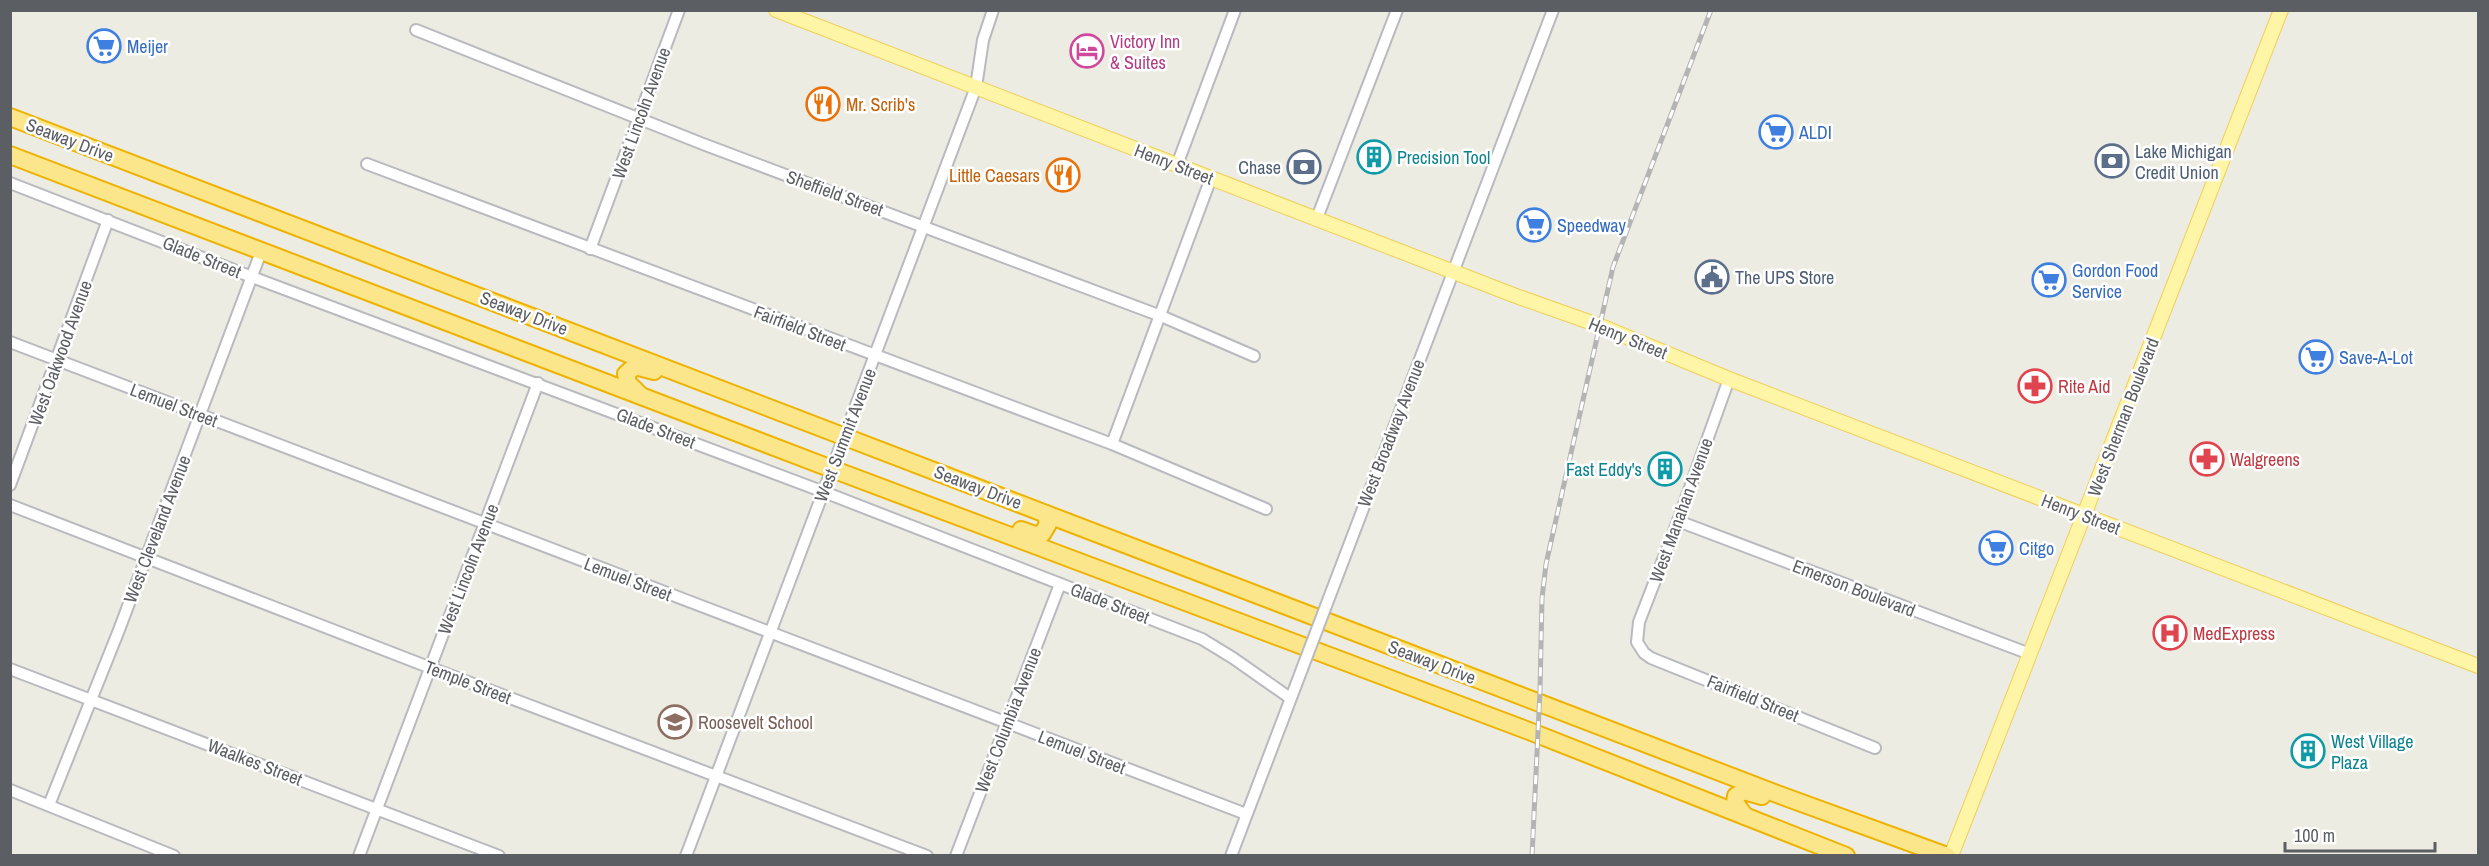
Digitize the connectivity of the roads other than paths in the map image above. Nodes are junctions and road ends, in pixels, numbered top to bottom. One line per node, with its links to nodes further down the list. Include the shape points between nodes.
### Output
1 (679, 10): 11 (street, West Lincoln Avenue)
2 (776, 10): 9 (main road, Henry Street)
3 (993, 10): 9 (street, West Summit Avenue, via 981,47)
4 (1235, 10): 14 (street)
5 (1397, 10): 17 (street)
6 (1553, 10): 22 (street, West Broadway Avenue)
7 (2281, 10): 42 (main road, West Sherman Boulevard)
8 (416, 30): 11 (street, Sheffield Street)
9 (976, 87): 14 (main road, Henry Street); 19 (street, West Summit Avenue)
10 (10, 117): 33 (highway, Seaway Drive)
11 (640, 117): 19 (street, Sheffield Street); 20 (street, West Lincoln Avenue)
12 (10, 155): 21 (highway, Seaway Drive)
13 (367, 164): 20 (street, Fairfield Street)
14 (1177, 165): 15 (main road, Henry Street)
15 (1211, 178): 17 (main road, Henry Street); 24 (street)
16 (10, 183): 18 (street, Glade Street)
17 (1317, 218): 22 (main road, Henry Street)
18 (108, 220): 23 (street, Glade Street); 28 (street, West Oakwood Avenue)
19 (925, 226): 24 (street, Sheffield Street); 26 (street, West Summit Avenue)
20 (590, 249): 26 (street, Fairfield Street)
21 (261, 252): 23 (street, West Cleveland Avenue); 31 (highway, Seaway Drive)
22 (1452, 270): 29 (main road, Henry Street); 53 (street, West Broadway Avenue, bridge)
23 (252, 277): 30 (street, Glade Street); 32 (street, West Cleveland Avenue)
24 (1161, 315): 27 (street, Sheffield Street); 35 (street)
25 (10, 342): 28 (street, Lemuel Street)
26 (875, 356): 34 (street, West Summit Avenue); 35 (street, Fairfield Street)
27 (1254, 356)
28 (57, 360): 32 (street, Lemuel Street); 37 (street, West Oakwood Avenue)
29 (1729, 379): 42 (main road, Henry Street); 43 (street, West Manahan Avenue)
30 (538, 383): 38 (street, Glade Street); 44 (street, West Lincoln Avenue)
31 (639, 394): 33 (highway, via 626,380 626,374 635,366 787,422); 36 (highway, Seaway Drive)
32 (200, 415): 44 (street, Lemuel Street); 45 (street, West Cleveland Avenue)
33 (814, 424): 34 (highway, Seaway Drive)
34 (846, 435): 36 (street, West Summit Avenue); 41 (highway, Seaway Drive)
35 (1112, 444): 40 (street, Fairfield Street)
36 (833, 465): 38 (street, West Summit Avenue); 41 (highway, via 1035,535 1046,529); 62 (highway, Seaway Drive)
37 (10, 485)
38 (824, 492): 46 (street, Glade Street); 47 (street, West Summit Avenue)
39 (10, 505): 45 (street, Temple Street)
40 (1266, 509)
41 (1046, 514): 63 (highway, Seaway Drive)
42 (2085, 516): 49 (main road, West Sherman Boulevard); 50 (main road, Henry Street)
43 (1678, 521): 48 (street, West Manahan Avenue, via 1639,622); 49 (street, Emerson Boulevard)
44 (485, 524): 47 (street, Lemuel Street); 51 (street, West Lincoln Avenue)
45 (146, 558): 51 (street, Temple Street); 54 (street, West Cleveland Avenue)
46 (1060, 584): 53 (street, Glade Street, via 1202,639); 55 (street, West Columbia Avenue)
47 (770, 634): 55 (street, Lemuel Street); 57 (street, West Summit Avenue)
48 (1637, 642): 56 (street, Fairfield Street, via 1651,658)
49 (2030, 654): 73 (main road, West Sherman Boulevard)
50 (2478, 666)
51 (431, 668): 57 (street, Temple Street); 60 (street, West Lincoln Avenue)
52 (10, 669): 54 (street, Waalkes Street)
53 (1290, 698): 61 (street, West Broadway Avenue)
54 (92, 701): 59 (street, West Cleveland Avenue); 60 (street, Waalkes Street)
55 (1007, 723): 61 (street, Lemuel Street); 70 (street, West Columbia Avenue)
56 (1875, 747)
57 (717, 776): 68 (street, West Summit Avenue); 69 (street, Temple Street)
58 (10, 790): 59 (street)
59 (49, 805): 64 (street)
60 (377, 810): 66 (street, West Lincoln Avenue); 67 (street, Waalkes Street)
61 (1246, 814): 71 (street, West Broadway Avenue)
62 (1745, 816): 63 (highway, via 1735,803 1744,791 1906,849); 72 (highway, Seaway Drive)
63 (1927, 849): 73 (highway, Seaway Drive)
64 (145, 850): 65 (street)
65 (174, 855)
66 (360, 855)
67 (499, 855)
68 (686, 855)
69 (927, 855)
70 (956, 855)
71 (1231, 855)
72 (1846, 855)
73 (1949, 855)

